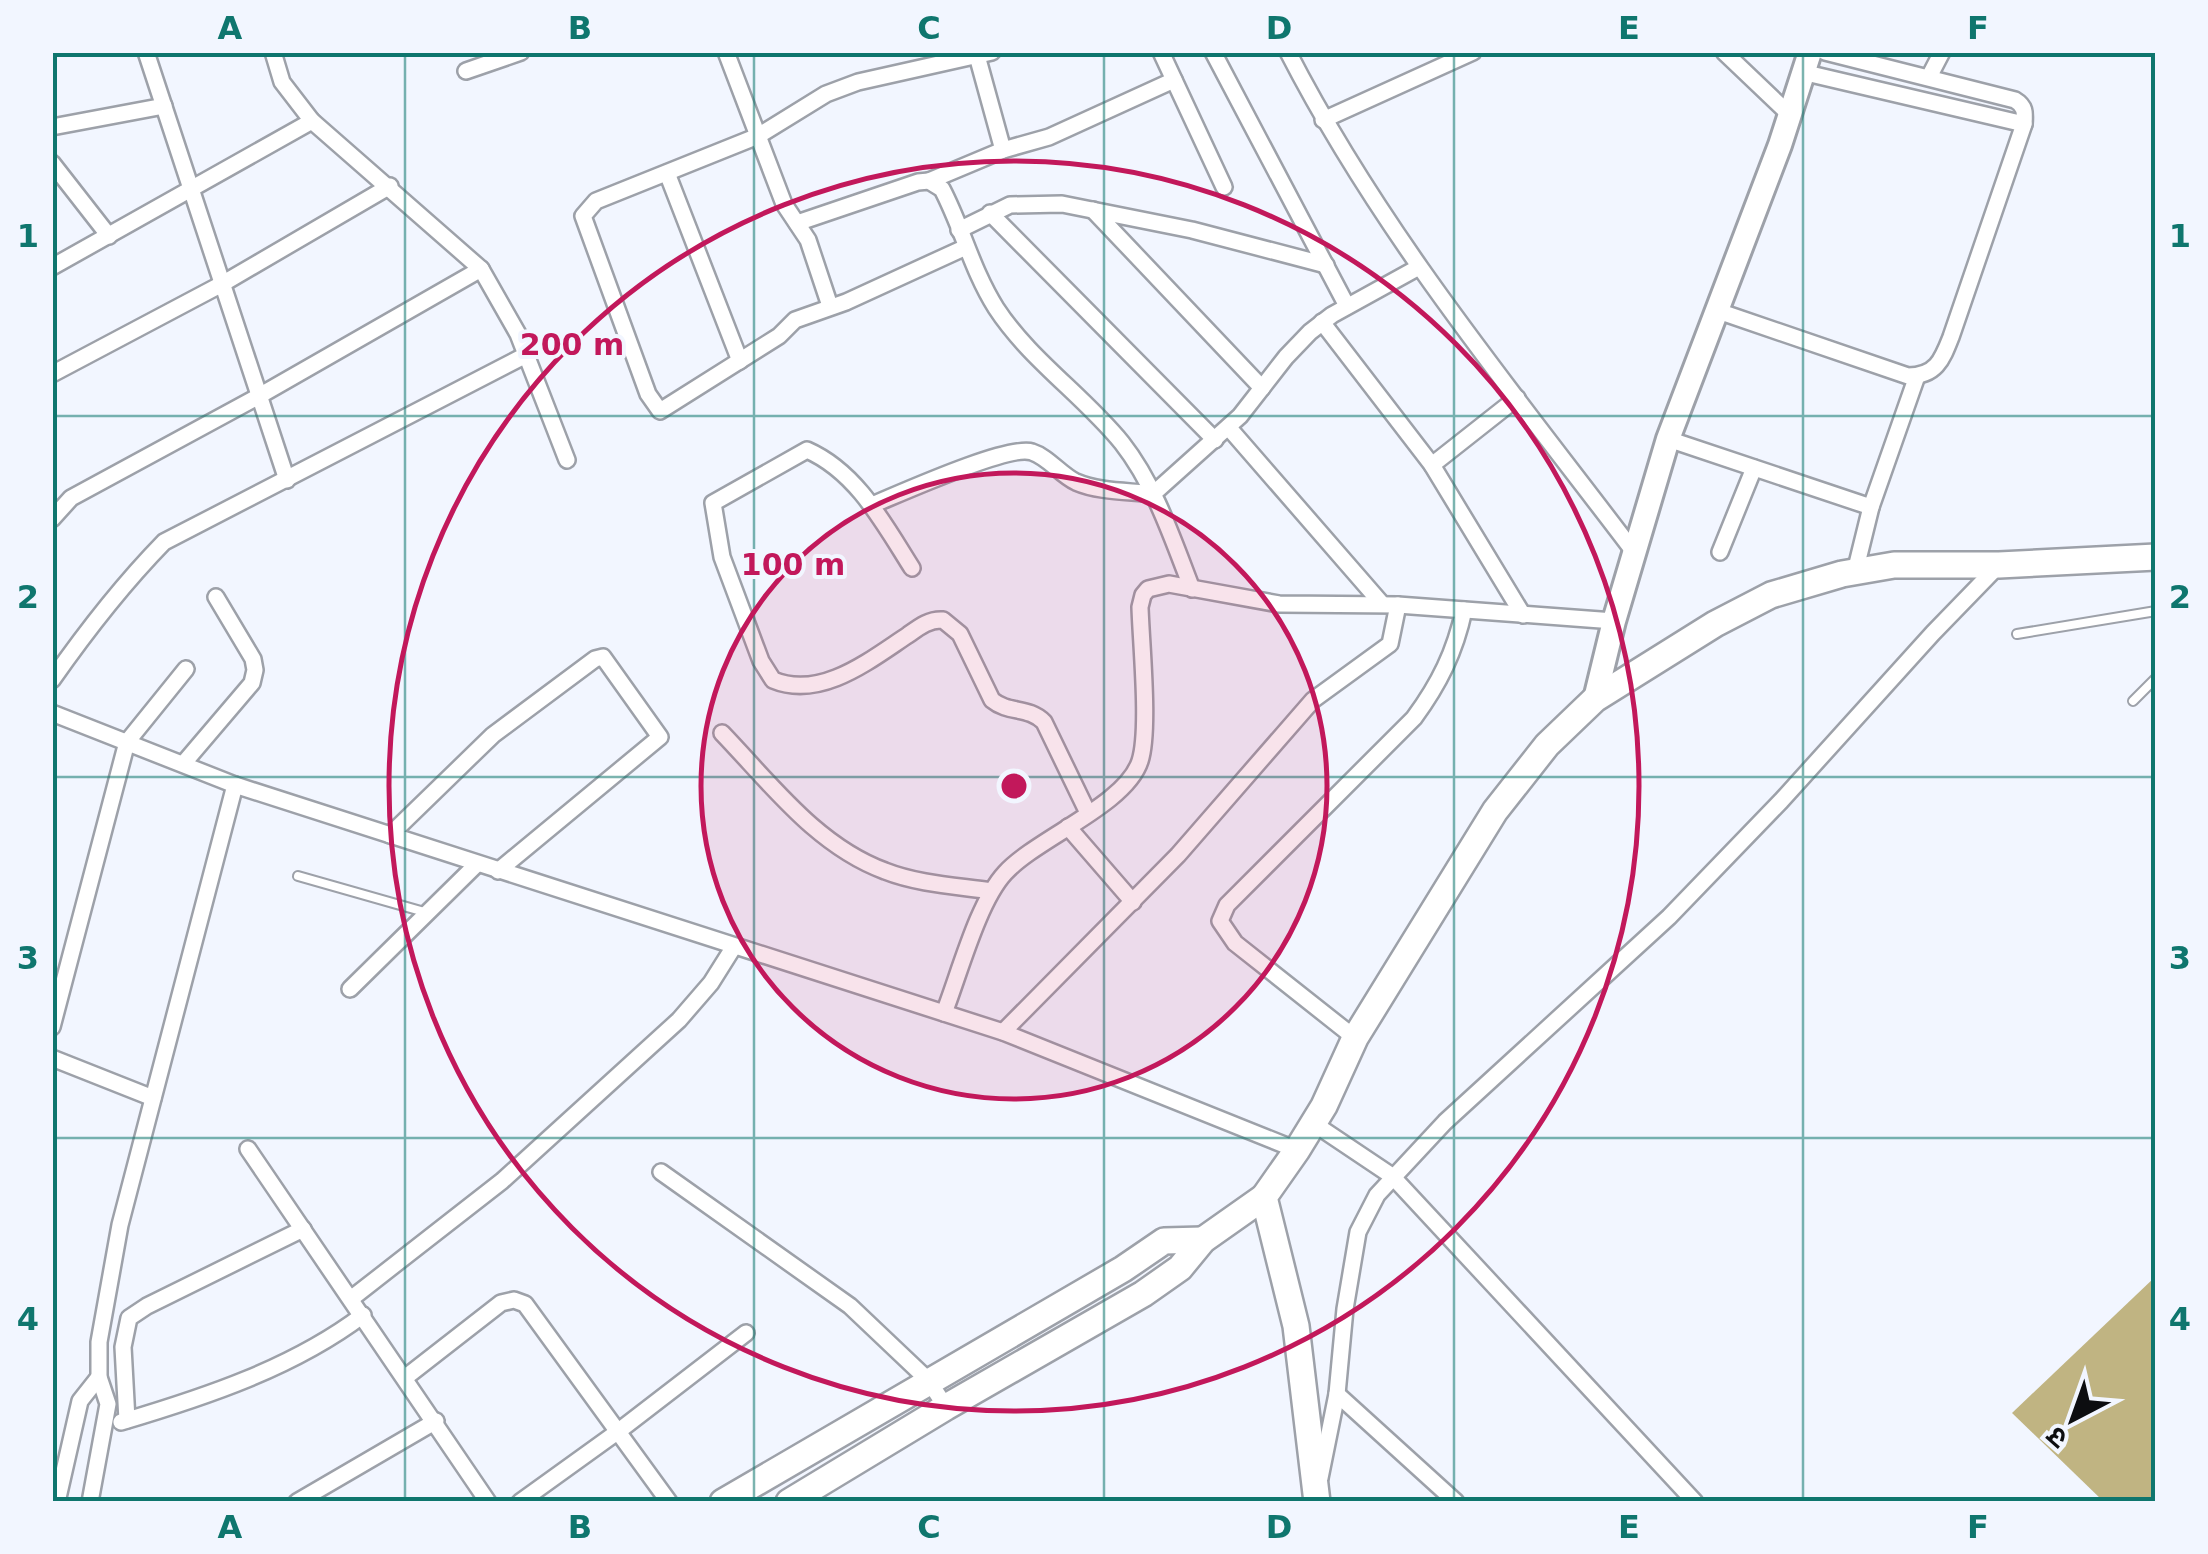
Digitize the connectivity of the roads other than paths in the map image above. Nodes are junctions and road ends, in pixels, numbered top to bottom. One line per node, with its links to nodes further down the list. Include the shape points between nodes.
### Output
1 (146, 52): 17 (street)
2 (272, 52): 20 (street, via 282,82)
3 (522, 52): 14 (street)
4 (726, 52): 23 (street)
5 (1161, 52): 16 (street)
6 (1213, 52): 37 (street)
7 (1288, 52): 19 (street)
8 (1473, 52): 19 (street)
9 (1724, 52): 18 (street)
10 (1825, 52): 15 (street)
11 (1942, 52): 15 (street)
12 (982, 54): 23 (street, via 858,82); 24 (street)
13 (1806, 62): 18 (main road); 21 (street)
14 (466, 71)
15 (1929, 76): 21 (street, via 2022,104)
16 (1174, 80): 24 (street, via 1048,137); 29 (street)
17 (164, 106): 22 (street); 30 (street)
18 (1789, 114): 44 (main road)
19 (1323, 120): 39 (street)
20 (312, 121): 28 (street); 30 (street)
21 (2024, 124): 49 (street, via 1942,361)
22 (52, 127)
23 (758, 136): 26 (street); 33 (street)
24 (1003, 150): 27 (street)
25 (52, 163): 35 (street)
26 (667, 173): 47 (street); 47 (street, via 596,201 583,216 648,394 660,411)
27 (929, 181): 33 (street); 34 (street, via 942,188)
28 (390, 186): 40 (street); 41 (street)
29 (1224, 187)
30 (192, 190): 35 (street); 41 (street)
31 (1092, 210): 32 (street, via 1028,202); 37 (street); 50 (street)
32 (990, 212): 34 (street); 54 (street)
33 (797, 223): 42 (street)
34 (959, 230): 36 (street)
35 (108, 236): 38 (street)
36 (966, 247): 42 (street); 60 (street, via 1008,324 1117,437)
37 (1326, 265): 43 (street)
38 (52, 267)
39 (1419, 267): 43 (street); 52 (street)
40 (481, 269): 46 (street); 51 (street)
41 (222, 284): 48 (street); 51 (street)
42 (830, 306): 47 (street, via 794,320)
43 (1347, 306): 45 (street)
44 (1718, 310): 49 (street); 55 (main road)
45 (1322, 322): 50 (street); 57 (street)
46 (526, 355): 56 (street); 59 (street)
47 (740, 361)
48 (52, 374)
49 (1917, 376): 62 (street)
50 (1262, 388): 53 (street)
51 (260, 396): 59 (street); 63 (street, via 71,498)
52 (1518, 398): 57 (street); 64 (street)
53 (1229, 428): 54 (street); 72 (street)
54 (1215, 440): 60 (street)
55 (1668, 440): 58 (street); 64 (main road)
56 (566, 460)
57 (1432, 465): 75 (street)
58 (1754, 468): 62 (street); 65 (street)
59 (287, 480): 80 (street, via 164,542 126,580)
60 (1152, 494): 61 (street, via 1076,482 1032,452 1019,451); 70 (street)
61 (872, 505): 68 (street); 88 (street, via 841,472 807,450 712,503 722,557 760,661 785,685 822,682 851,672 924,624 943,620 960,634 992,700 1044,722)
62 (1871, 508): 69 (street)
63 (52, 519)
64 (1634, 552): 76 (main road)
65 (1720, 552)
66 (2156, 557): 67 (main road)
67 (1999, 566): 69 (main road, via 1894,565); 109 (street, via 1669,916)
68 (912, 568)
69 (1855, 572): 81 (main road, via 1771,595)
70 (1192, 589): 72 (street, via 1279,604); 88 (street, via 1158,584 1142,595 1144,744 1128,782)
71 (216, 597): 86 (street, via 255,670 252,683)
72 (1390, 604): 73 (street); 95 (street, via 1390,644 1312,700)
73 (1464, 610): 75 (street); 102 (street, via 1451,658 1414,718 1227,904 1220,921 1235,943)
74 (2156, 610): 77 (lane)
75 (1523, 615): 76 (street)
76 (1614, 621): 81 (main road)
77 (2017, 634)
78 (186, 669): 85 (street)
79 (2156, 678): 82 (lane)
80 (52, 680)
81 (1595, 699): 102 (main road, via 1546,745 1495,811)
82 (2133, 701)
83 (52, 713): 85 (street)
84 (722, 733): 94 (street, via 808,824 864,862)
85 (127, 742): 86 (street); 100 (street)
86 (183, 764): 87 (street)
87 (235, 785): 90 (street); 104 (street)
88 (1088, 813): 89 (street)
89 (1068, 826): 94 (street, via 1015,864); 95 (street)
90 (390, 836): 91 (street); 92 (street, via 493,735 602,657 660,737)
91 (478, 864): 92 (street); 96 (street)
92 (498, 871): 97 (street)
93 (298, 876): 96 (lane)
94 (992, 891): 99 (street)
95 (1133, 902): 101 (street)
96 (428, 913): 98 (street)
97 (733, 948): 99 (street); 113 (street, via 678,1020 502,1180)
98 (350, 989)
99 (944, 1014): 101 (street)
100 (52, 1027)
101 (1002, 1032): 107 (street)
102 (1356, 1038): 105 (main road)
103 (52, 1058): 104 (street)
104 (152, 1098): 116 (street, via 106,1293)
105 (1314, 1123): 107 (main road); 109 (street)
106 (248, 1149): 111 (street)
107 (1298, 1150): 110 (main road)
108 (661, 1172): 118 (street, via 850,1306)
109 (1392, 1176): 119 (street, via 1358,1232); 135 (street)
110 (1264, 1198): 112 (main road); 125 (main road, via 1296,1326)
111 (304, 1228): 113 (street); 121 (street, via 128,1318)
112 (1203, 1240): 118 (main road, via 1164,1241); 120 (main road, via 1180,1268 1143,1294)
113 (352, 1298): 114 (street)
114 (364, 1315): 117 (street); 121 (street, via 266,1370)
115 (746, 1333): 124 (street)
116 (99, 1377): 123 (street, via 108,1404); 126 (street, via 80,1402)
117 (406, 1377): 122 (street); 124 (street, via 514,1300 536,1316)
118 (928, 1380): 120 (street); 132 (main road)
119 (1337, 1394): 125 (street); 134 (street)
120 (946, 1406): 133 (main road)
121 (127, 1420): 123 (street)
122 (436, 1421): 128 (street); 129 (street)
123 (104, 1428): 127 (street)
124 (620, 1430): 130 (street); 131 (street)
125 (1317, 1498)
126 (57, 1502)
127 (90, 1502)
128 (297, 1502)
129 (488, 1502)
130 (520, 1502)
131 (669, 1502)
132 (723, 1502)
133 (789, 1502)
134 (1456, 1502)
135 (1695, 1502)

